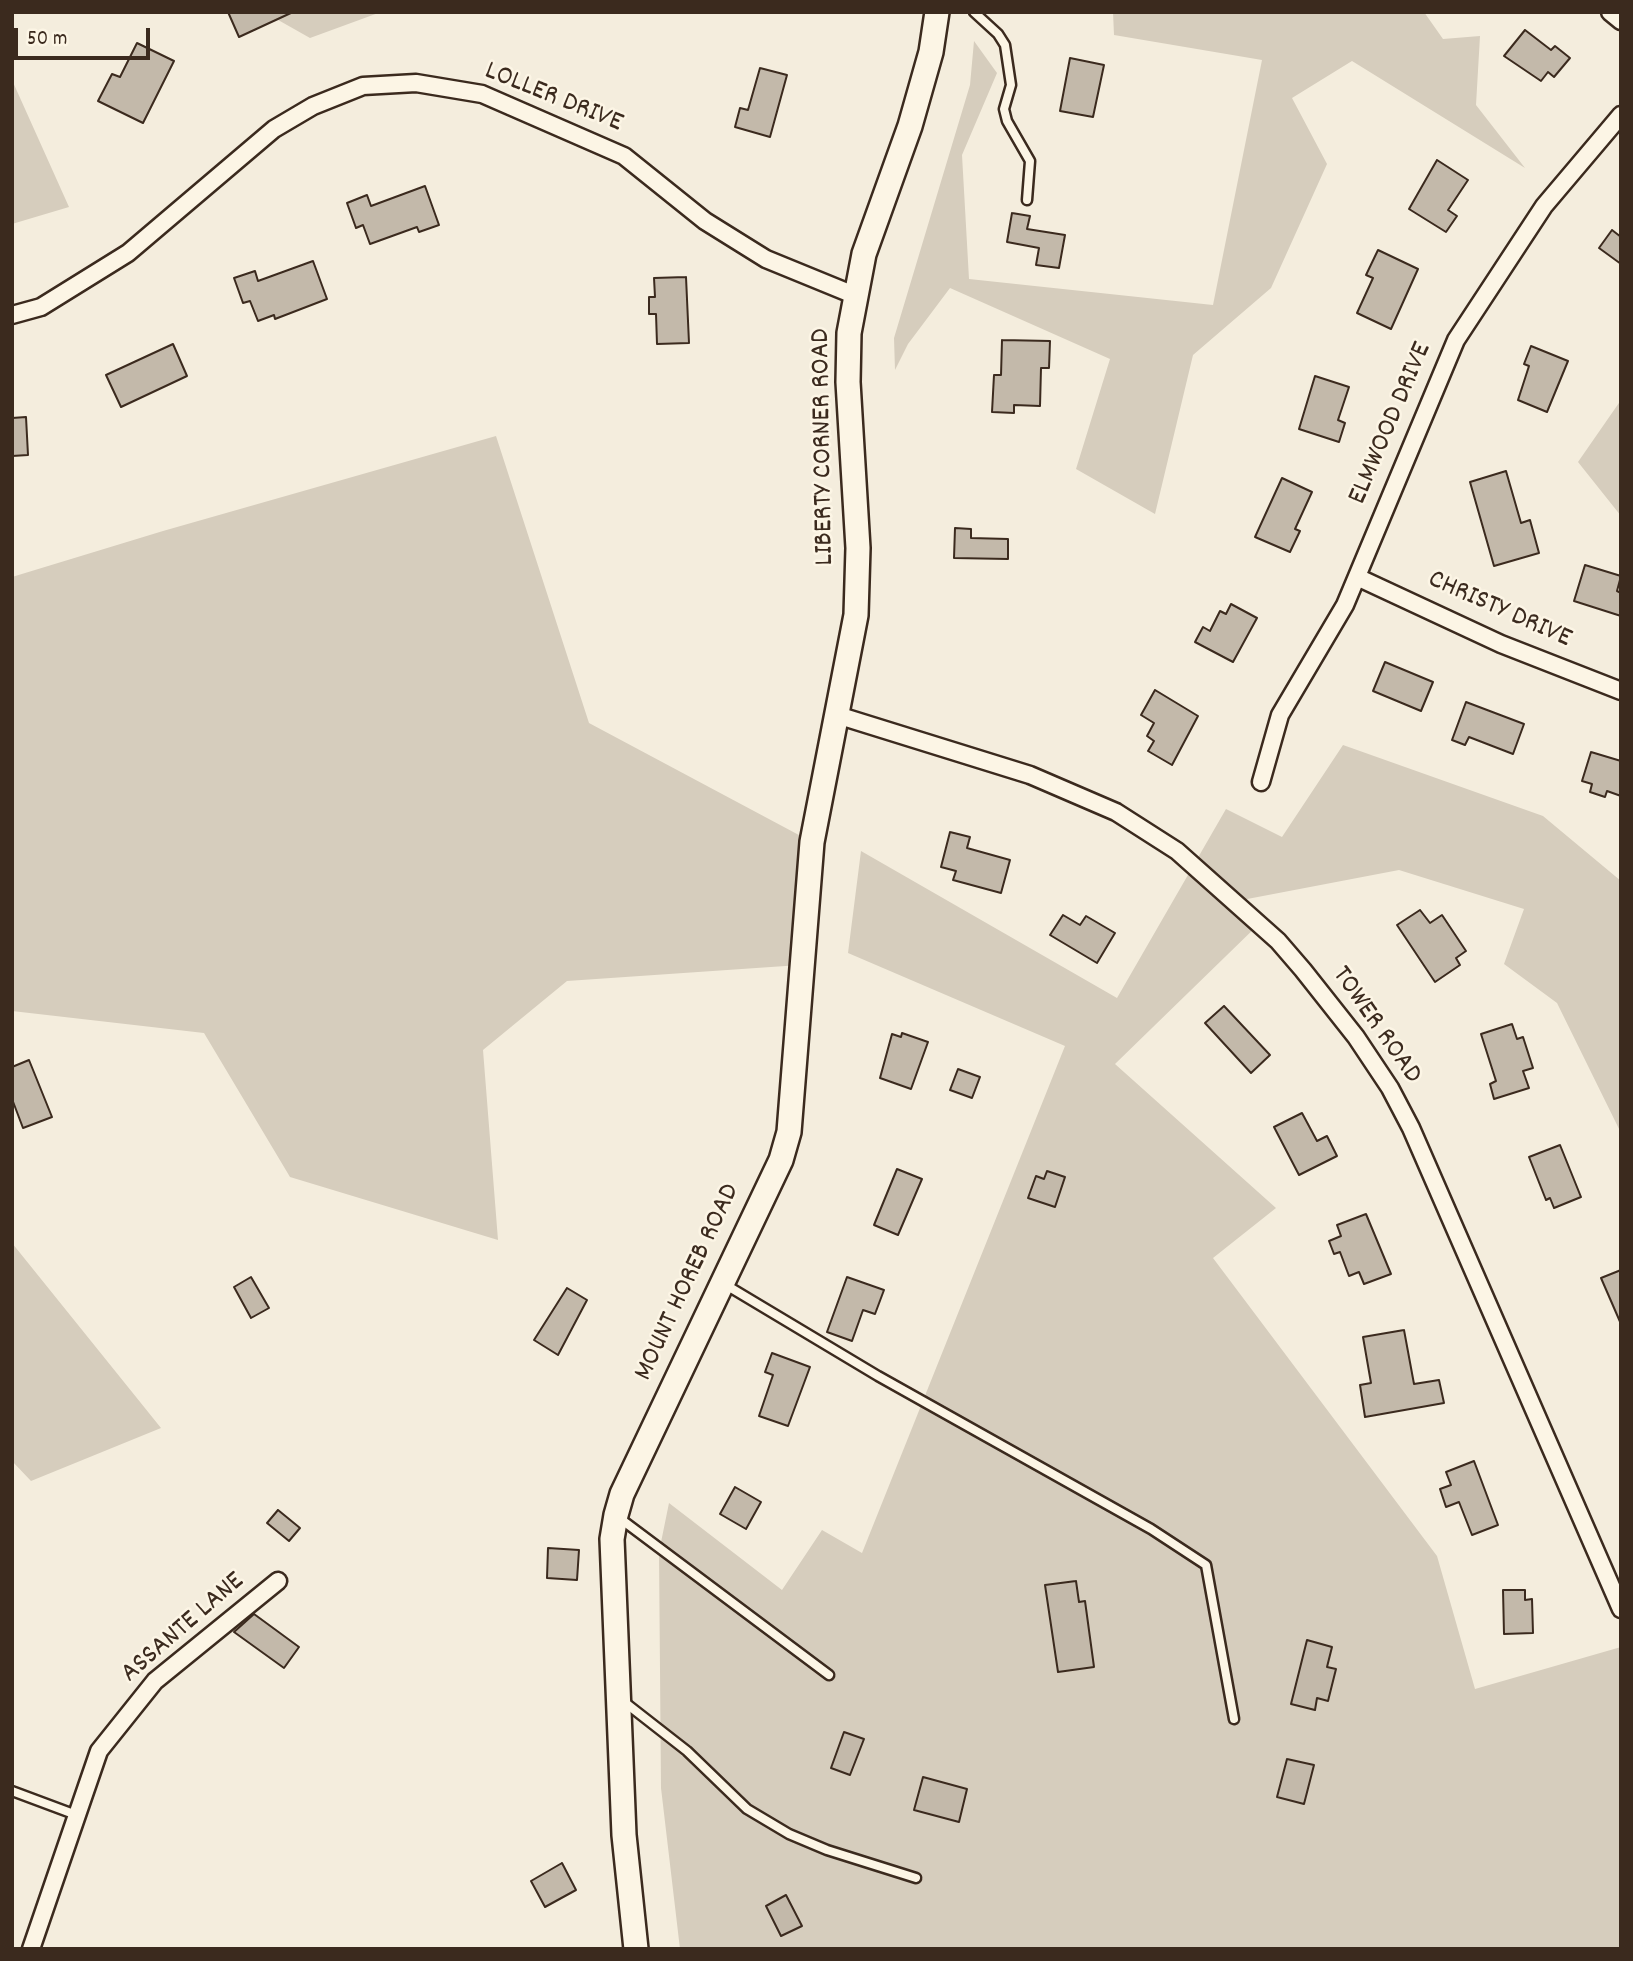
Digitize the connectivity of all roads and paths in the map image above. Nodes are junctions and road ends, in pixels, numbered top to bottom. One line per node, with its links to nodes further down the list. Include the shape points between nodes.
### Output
1 (937, 12): 7 (street, LIBERTY CORNER ROAD, via 910,126)
2 (974, 12): 6 (lane, via 1005,45 1010,85 1004,109 1030,161)
3 (1610, 12): 4 (street)
4 (1621, 21)
5 (1621, 115): 9 (street, ELMWOOD DRIVE, via 1544,206 1456,340)
6 (1027, 200)
7 (854, 295): 8 (street, LOLLER DRIVE, via 766,259 705,221 624,156 482,94 416,83 363,86 303,111 274,129 128,253 41,307); 10 (street, LIBERTY CORNER ROAD, via 848,364 858,548)
8 (12, 315)
9 (1357, 577): 11 (street, CHRISTY DRIVE, via 1501,644); 13 (street, ELMWOOD DRIVE, via 1345,606 1280,715)
10 (853, 640): 12 (street, MOUNT HOREB ROAD)
11 (1621, 691)
12 (837, 715): 14 (street, MOUNT HOREB ROAD, via 812,842 789,1132 781,1160); 17 (street, TOWER ROAD, via 1030,775 1116,812 1177,851 1278,941 1383,1078 1411,1128)
13 (1261, 782)
14 (723, 1283): 15 (street, MOUNT HOREB ROAD); 20 (lane, via 1206,1565)
15 (615, 1515): 18 (lane); 19 (street, MOUNT HOREB ROAD)
16 (278, 1581): 22 (street, ASSANTE LANE, via 155,1681 99,1751)
17 (1621, 1609)
18 (829, 1675)
19 (618, 1697): 23 (lane, via 758,1815 789,1834); 25 (street, MOUNT HOREB ROAD, via 624,1835)
20 (1234, 1719)
21 (12, 1791): 22 (lane)
22 (79, 1816): 24 (street, ASSANTE LANE)
23 (916, 1878)
24 (31, 1949)
25 (636, 1949)

